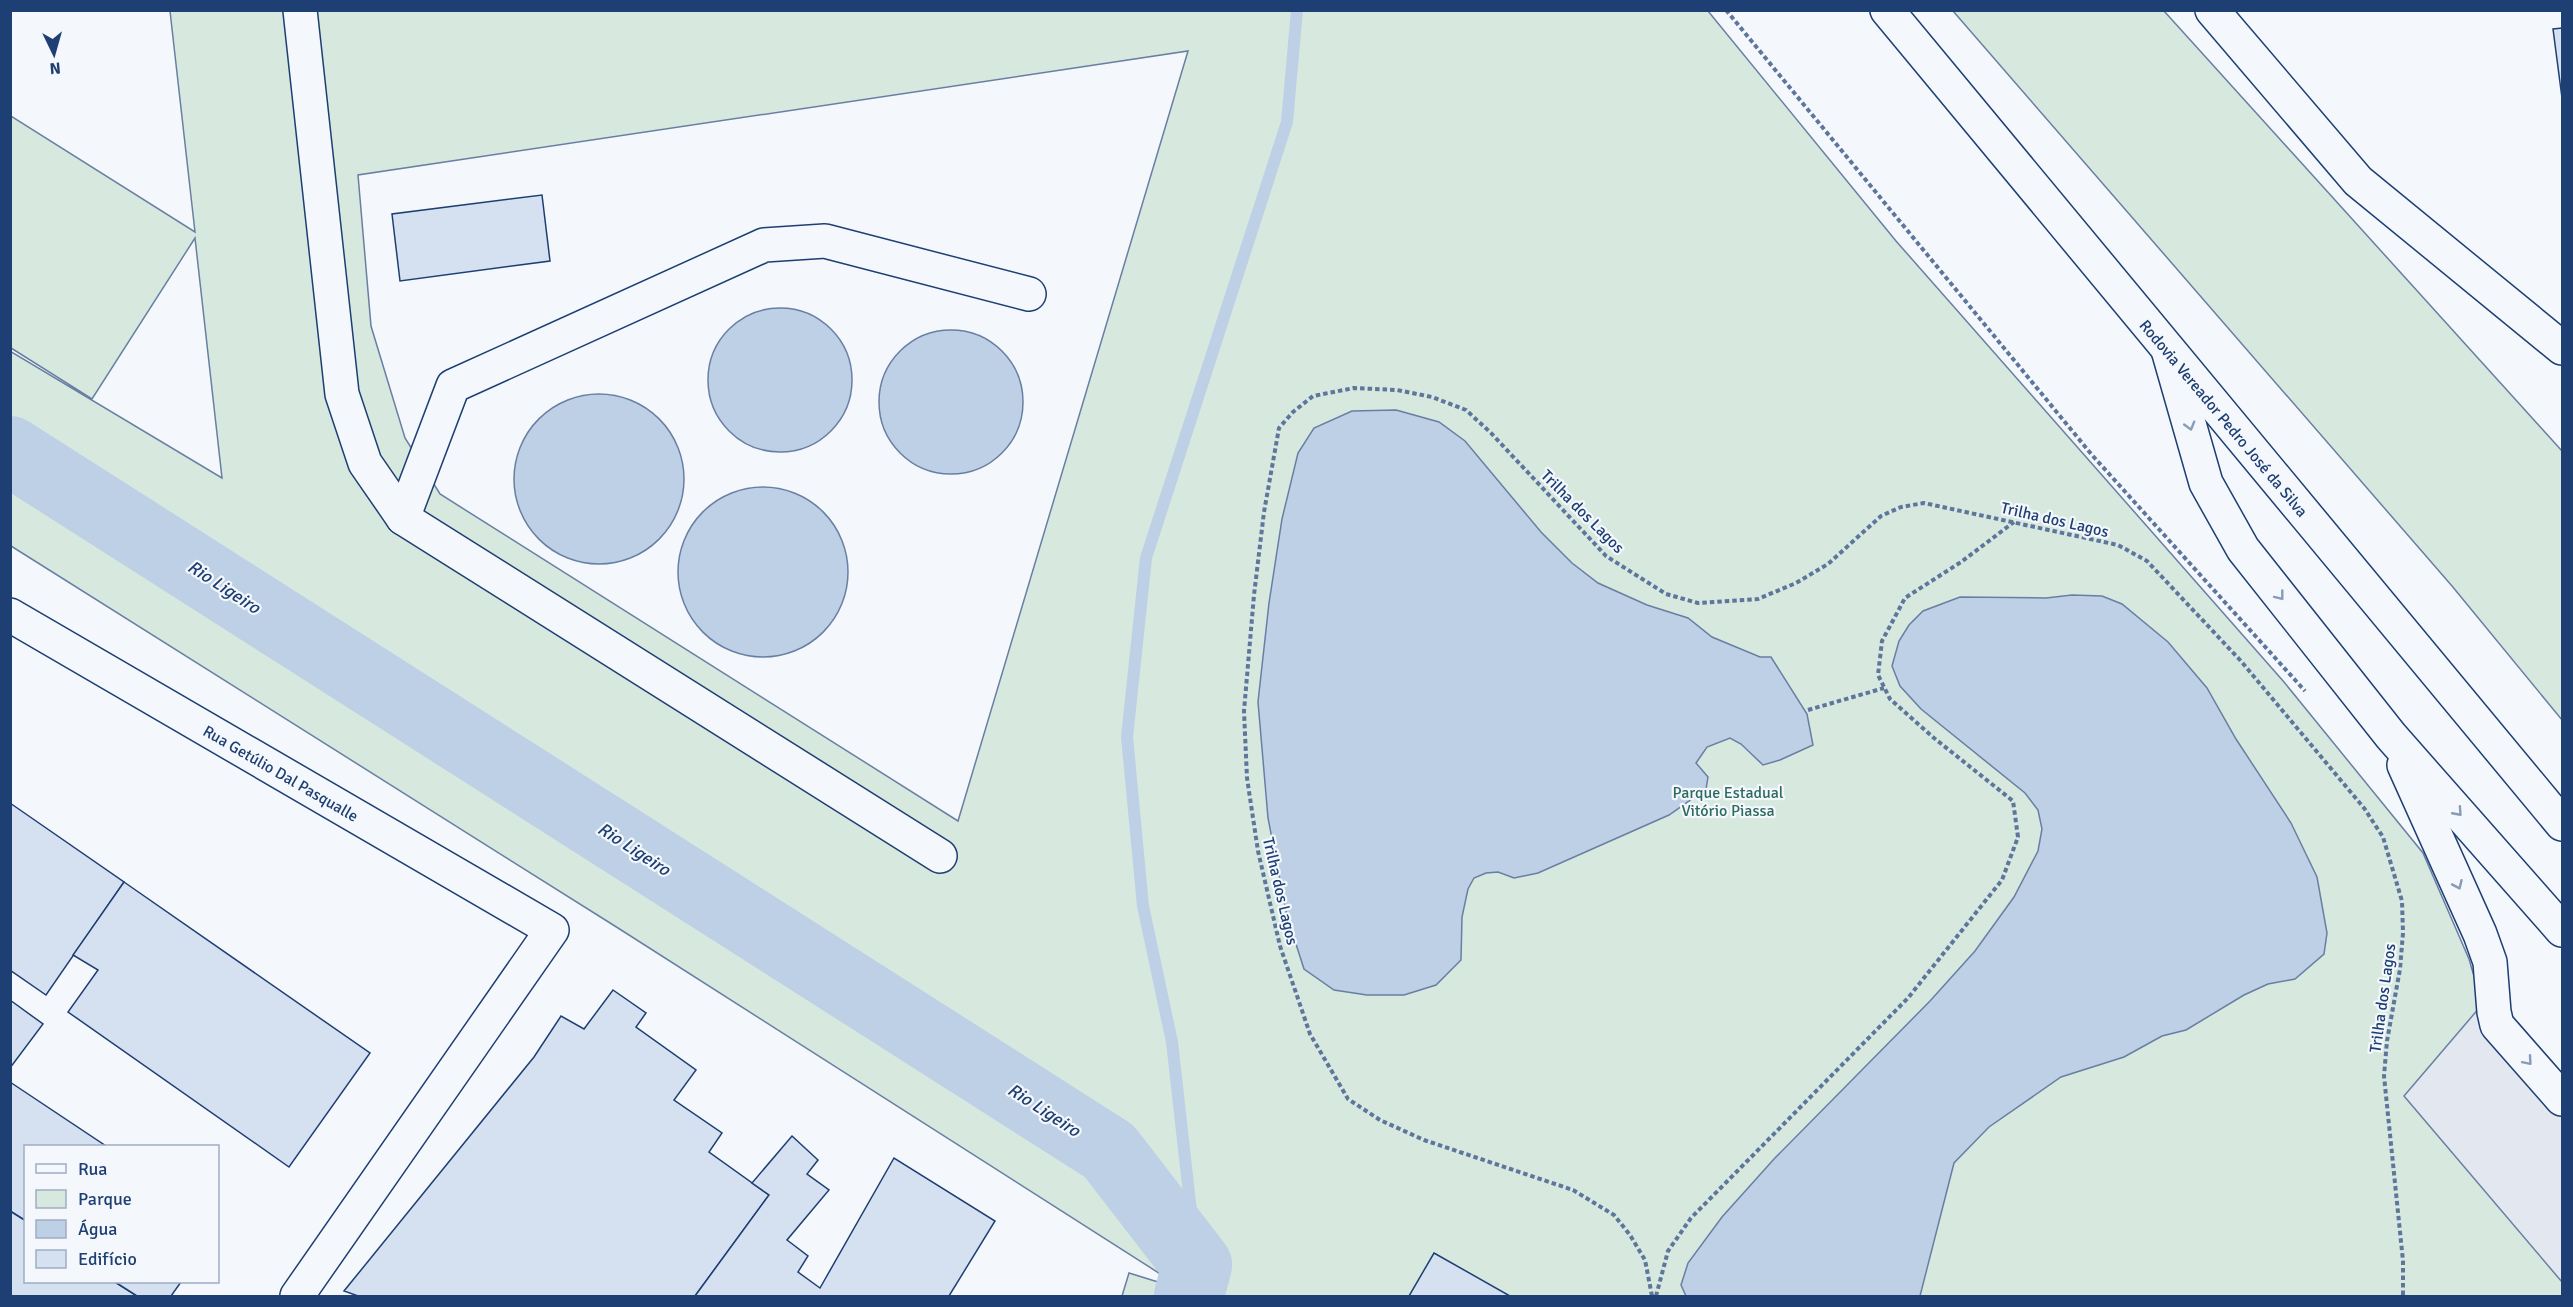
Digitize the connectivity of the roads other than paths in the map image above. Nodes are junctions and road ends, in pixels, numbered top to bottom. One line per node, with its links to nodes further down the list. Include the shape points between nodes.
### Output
1 (300, 10): 7 (street, via 342,394 365,463)
2 (1887, 10): 6 (street, Rodovia Vereador Pedro José da Silva)
3 (2212, 10): 5 (street, via 2358,181)
4 (1029, 294): 7 (street, via 825,241 764,245 453,386)
5 (2562, 348)
6 (2168, 350): 9 (street, one-way to 9, via 2206,483 2243,549); 10 (street, Rodovia Vereador Pedro José da Silva)
7 (403, 518): 11 (street)
8 (10, 615): 14 (street, Rua Getúlio Dal Pasqualle, via 552,930)
9 (2391, 736): 12 (street, one-way to 12); 13 (street, one-way to 13, via 2480,934 2490,962 2498,1025)
10 (2562, 824)
11 (940, 856)
12 (2562, 930)
13 (2562, 1099)
14 (297, 1296)

